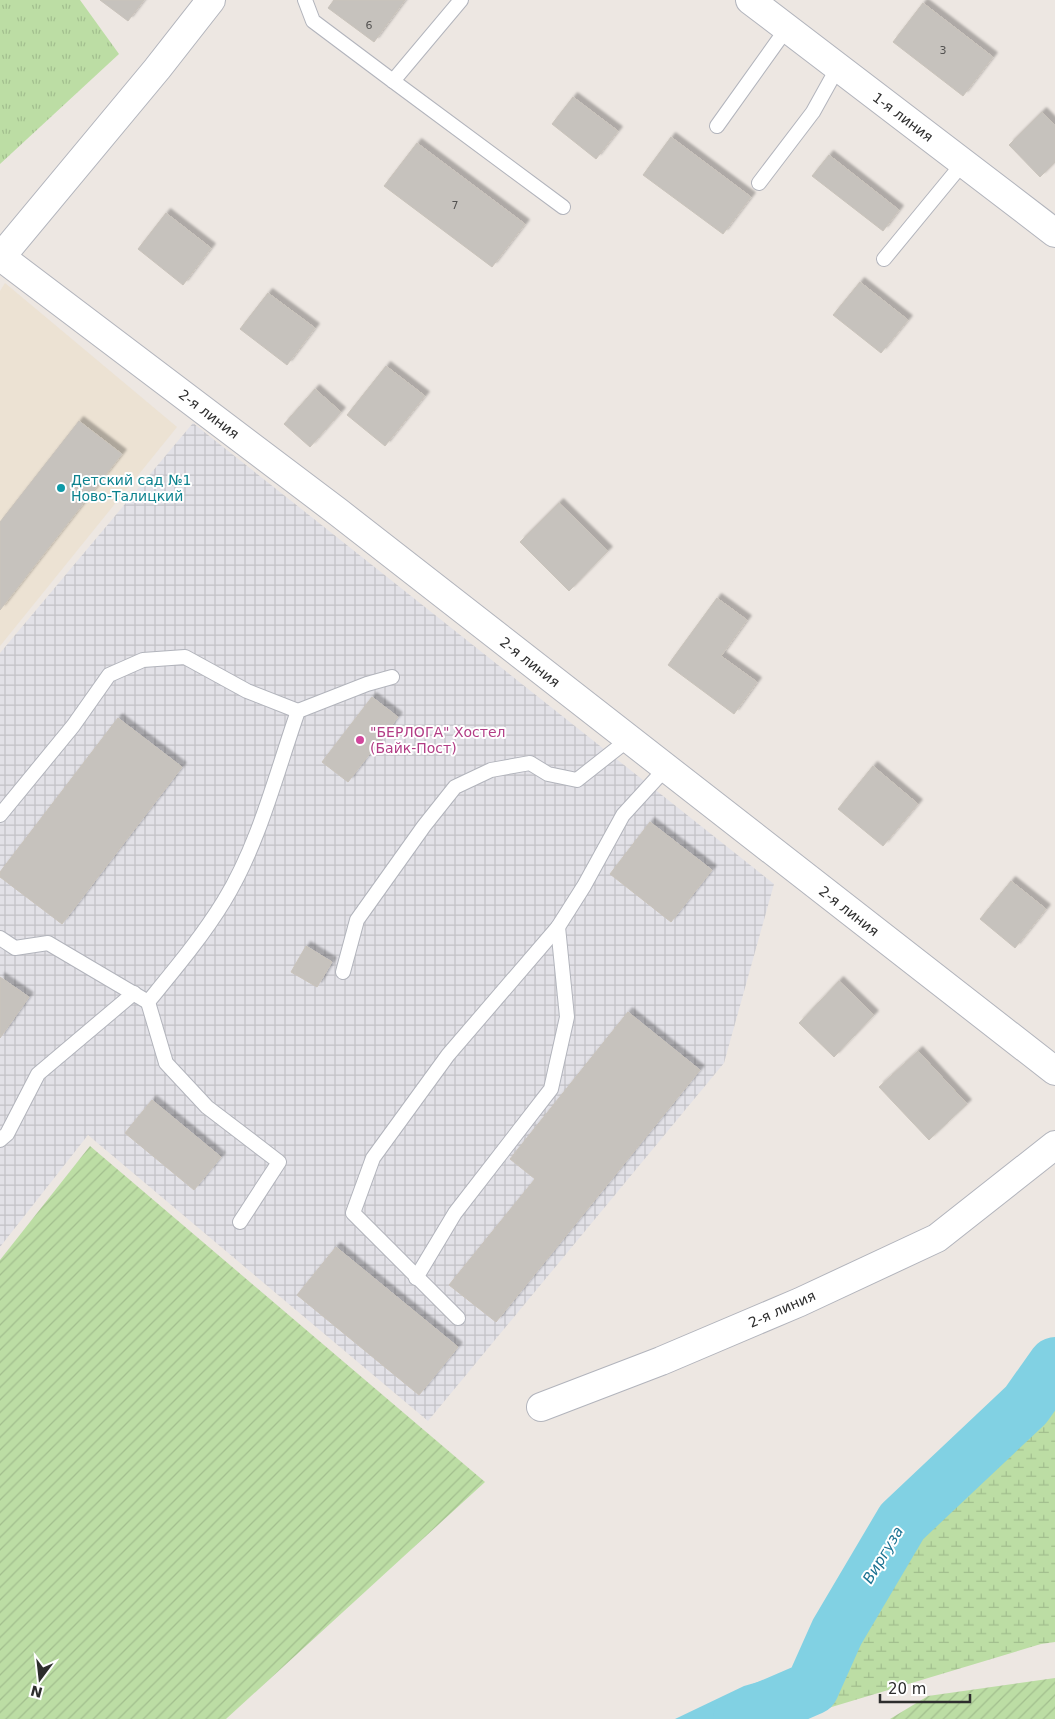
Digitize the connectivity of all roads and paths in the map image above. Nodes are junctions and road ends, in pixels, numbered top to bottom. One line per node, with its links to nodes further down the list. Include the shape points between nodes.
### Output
1 (211, 0): 13 (street)
2 (305, 0): 7 (lane, via 313,21)
3 (461, 0): 7 (lane)
4 (750, 0): 5 (street, 1-я линия)
5 (787, 28): 6 (street, 1-я линия); 8 (lane)
6 (838, 67): 9 (street, 1-я линия); 10 (lane, via 813,112)
7 (393, 81): 11 (lane)
8 (717, 126)
9 (963, 163): 12 (street, 1-я линия); 14 (lane)
10 (759, 183)
11 (563, 207)
12 (1055, 233)
13 (0, 257): 17 (street, 2-я линия, via 330,506)
14 (884, 259)
15 (392, 677): 16 (lane)
16 (298, 712): 19 (lane, via 246,691 185,657 143,660 109,675 73,726); 24 (lane, via 255,837 225,900)
17 (628, 739): 18 (street, 2-я линия); 22 (lane, via 577,780 548,774 530,763 490,770 455,787 357,920)
18 (666, 768): 20 (lane, via 624,815); 25 (street, 2-я линия)
19 (0, 814)
20 (558, 927): 29 (lane, via 567,1017 551,1089 455,1213); 29 (lane, via 448,1055 373,1158 353,1213)
21 (0, 938): 23 (lane, via 15,948 48,943)
22 (343, 972)
23 (134, 993): 24 (lane); 26 (lane, via 38,1074 7,1134)
24 (148, 1002): 28 (lane, via 166,1063 207,1107 279,1162)
25 (1055, 1072)
26 (0, 1140)
27 (1055, 1145): 31 (street, 2-я линия, via 937,1238 662,1361)
28 (240, 1222)
29 (416, 1278): 30 (lane)
30 (458, 1318)
31 (541, 1407)

